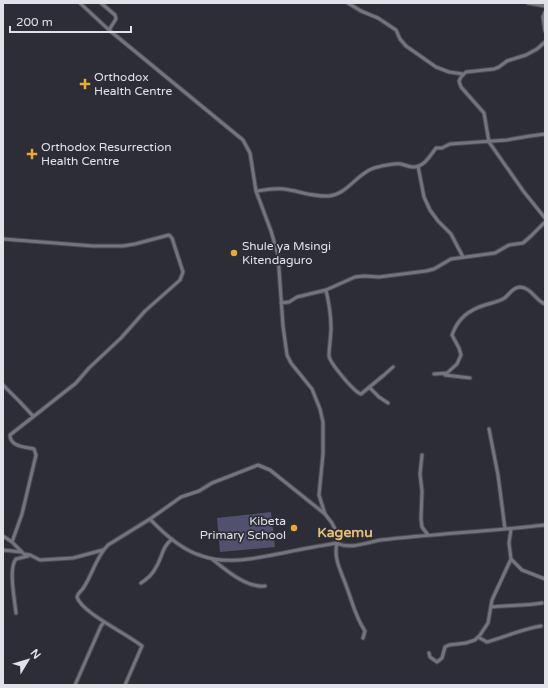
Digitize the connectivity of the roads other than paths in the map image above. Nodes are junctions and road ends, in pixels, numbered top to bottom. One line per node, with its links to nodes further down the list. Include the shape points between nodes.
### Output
1 (80, 3): 7 (street)
2 (102, 3): 7 (street, via 115,15 116,19)
3 (348, 3): 10 (street, via 396,30 406,46 436,67)
4 (528, 3): 5 (street)
5 (545, 6)
6 (545, 12): 8 (street)
7 (109, 30): 14 (street, via 243,140 250,154)
8 (545, 32)
9 (545, 42): 10 (street, via 526,55 507,60 494,70)
10 (463, 74): 12 (street, via 460,84 484,113)
11 (545, 134): 12 (street)
12 (489, 142): 13 (street, via 450,144 436,148 423,164); 15 (street)
13 (418, 166): 14 (street, via 398,164 368,170 335,195 315,196 278,189); 18 (street, via 424,197 430,210 451,234)
14 (256, 191): 20 (street, via 278,255)
15 (545, 218)
16 (545, 222): 18 (street, via 522,243 509,245 495,253)
17 (3, 239): 29 (street, via 123,246 169,235 183,272 178,282 145,311 76,382)
18 (463, 257): 19 (street, via 446,261 426,272 355,277)
19 (326, 290): 20 (street); 27 (street, via 331,320 330,358 359,394)
20 (281, 303): 32 (street, via 287,355 312,389 323,422 319,494)
21 (545, 304): 24 (street, via 537,300 529,290 519,287 503,299 478,307 465,315 458,322 452,335 461,352 460,358 452,369)
22 (393, 367): 27 (street)
23 (434, 374): 24 (street)
24 (443, 375): 25 (street)
25 (470, 378)
26 (3, 385): 29 (street)
27 (369, 387): 28 (street)
28 (388, 403)
29 (33, 416): 40 (street, via 10,436 14,444 34,449 36,455 22,514)
30 (489, 429): 35 (street)
31 (422, 455): 37 (street, via 421,519 422,527)
32 (325, 514): 33 (street, via 270,470 258,465 181,497); 41 (street, via 337,532)
33 (150, 519): 39 (street); 43 (street)
34 (545, 525): 36 (street)
35 (505, 529): 36 (street); 37 (street)
36 (511, 529): 47 (street)
37 (428, 535): 41 (street, via 346,546)
38 (3, 536): 40 (street)
39 (172, 538): 46 (street, via 189,551); 49 (street, via 165,546 153,573)
40 (12, 542): 44 (street)
41 (337, 543): 46 (street, via 248,559); 57 (street, via 341,574 354,613 365,631)
42 (3, 550): 44 (street)
43 (103, 550): 45 (street, via 73,558 46,560); 54 (street, via 77,597 83,607)
44 (21, 552): 45 (street)
45 (30, 555): 53 (street, via 16,559 13,564)
46 (212, 559): 50 (street, via 226,572 257,586)
47 (510, 559): 48 (street, via 520,568); 52 (street)
48 (545, 580)
49 (141, 583)
50 (265, 586)
51 (542, 603): 52 (street)
52 (491, 607): 56 (street, via 488,623)
53 (16, 613)
54 (104, 622): 59 (street); 60 (street, via 142,646)
55 (541, 626): 56 (street, via 486,642)
56 (478, 637): 58 (street, via 466,643 449,645 442,658 436,662)
57 (363, 638)
58 (429, 653)
59 (75, 685)
60 (125, 685)

